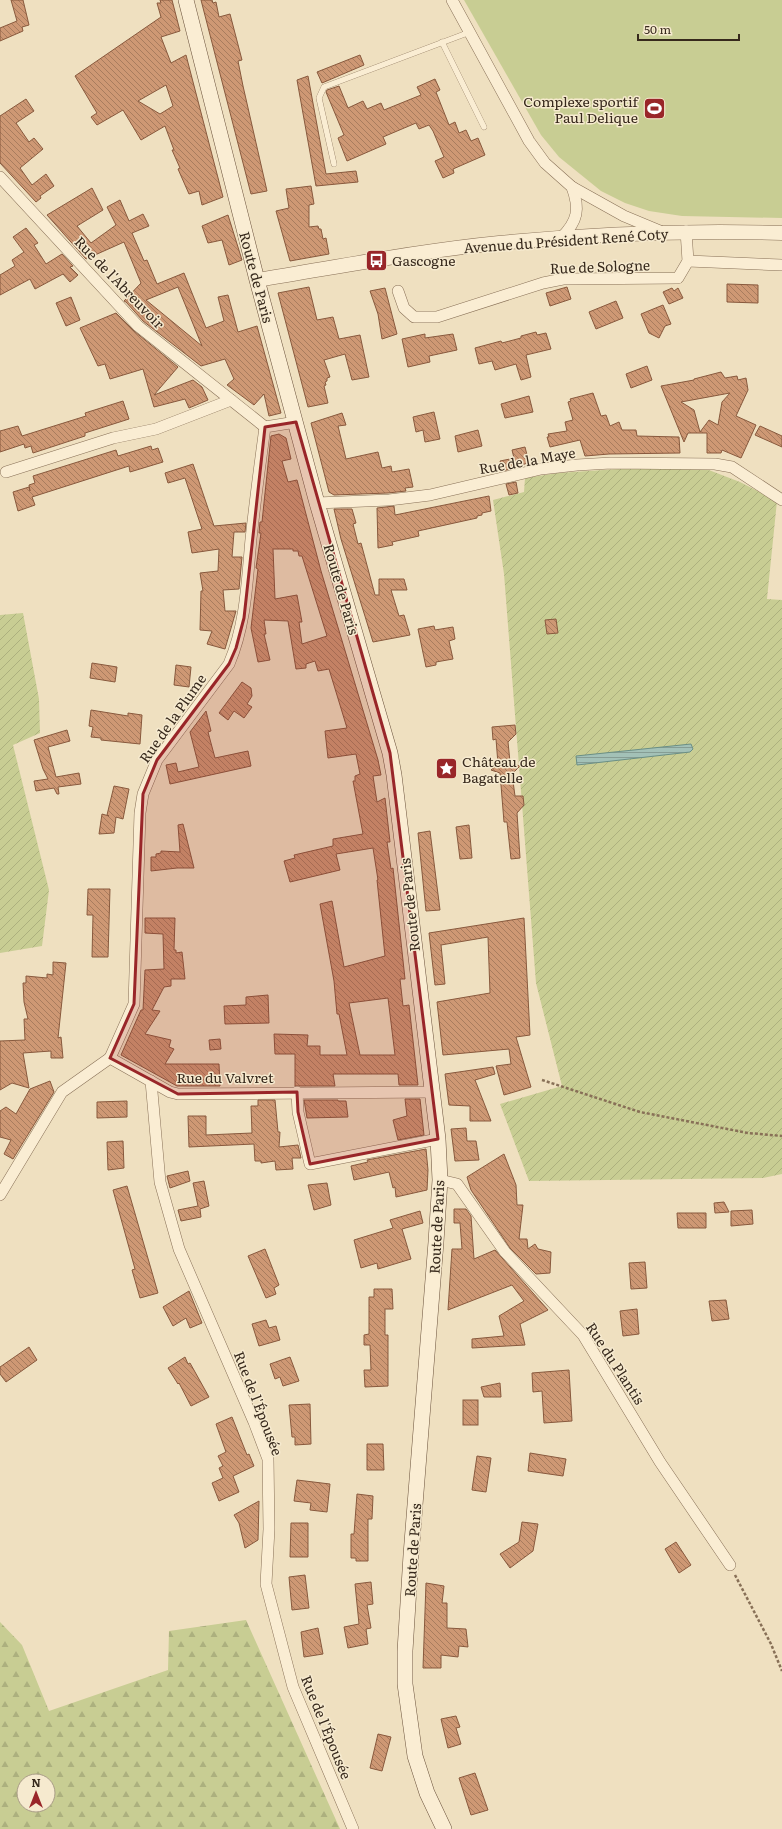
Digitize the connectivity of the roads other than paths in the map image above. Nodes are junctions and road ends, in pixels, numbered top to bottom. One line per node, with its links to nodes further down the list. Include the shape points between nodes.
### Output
1 (186, 0): 15 (main road, Route de Paris)
2 (452, 0): 3 (street)
3 (470, 32): 4 (lane); 8 (street, via 529,141 545,163)
4 (442, 42): 5 (lane); 6 (lane, via 324,87 319,98)
5 (484, 127)
6 (334, 164)
7 (0, 177): 17 (street, Rue de l'Abreuvoir, via 138,326)
8 (572, 186): 9 (street, via 624,216); 12 (street, via 577,201 576,215 571,229)
9 (662, 232): 10 (street, Avenue du Président René Coty); 12 (street, Avenue du Président René Coty)
10 (686, 232): 11 (street, Avenue du Président René Coty); 13 (street)
11 (782, 234)
12 (561, 238): 15 (street, Avenue du Président René Coty, via 437,251)
13 (688, 262): 14 (street); 16 (street, Rue de Sologne, via 678,278 563,279 437,317 414,317 404,308)
14 (782, 265)
15 (257, 280): 18 (main road, Route de Paris)
16 (398, 291)
17 (231, 400): 19 (street, Rue de l'Abreuvoir); 20 (street, via 156,429 113,438)
18 (296, 422): 19 (street); 22 (main road, Route de Paris)
19 (265, 427): 23 (street, Rue de la Plume, via 254,508 244,618 236,648 229,664 157,760 143,794 140,813 134,1004)
20 (6, 472)
21 (782, 500): 22 (street, Rue de la Maye, via 732,467 715,464 611,463 541,469 430,495 389,500)
22 (317, 503): 26 (main road, Route de Paris, via 390,753)
23 (110, 1058): 24 (street, Rue du Valvret); 29 (street, via 62,1092)
24 (151, 1081): 25 (street, Rue du Valvret, via 178,1094); 31 (street, Rue de l'Épousée, via 160,1182 179,1249 268,1459 269,1529 266,1584 293,1687)
25 (297, 1092): 26 (street, Rue du Valvret); 27 (street, via 298,1112 310,1164)
26 (432, 1092): 27 (main road, Route de Paris)
27 (438, 1139): 28 (main road, Route de Paris)
28 (440, 1180): 30 (street, Rue du Plantis, via 457,1184 505,1252 583,1335 660,1462); 32 (main road, Route de Paris, via 411,1555 405,1684 415,1756 427,1793)
29 (0, 1195)
30 (730, 1565)
31 (354, 1829)
32 (444, 1829)

